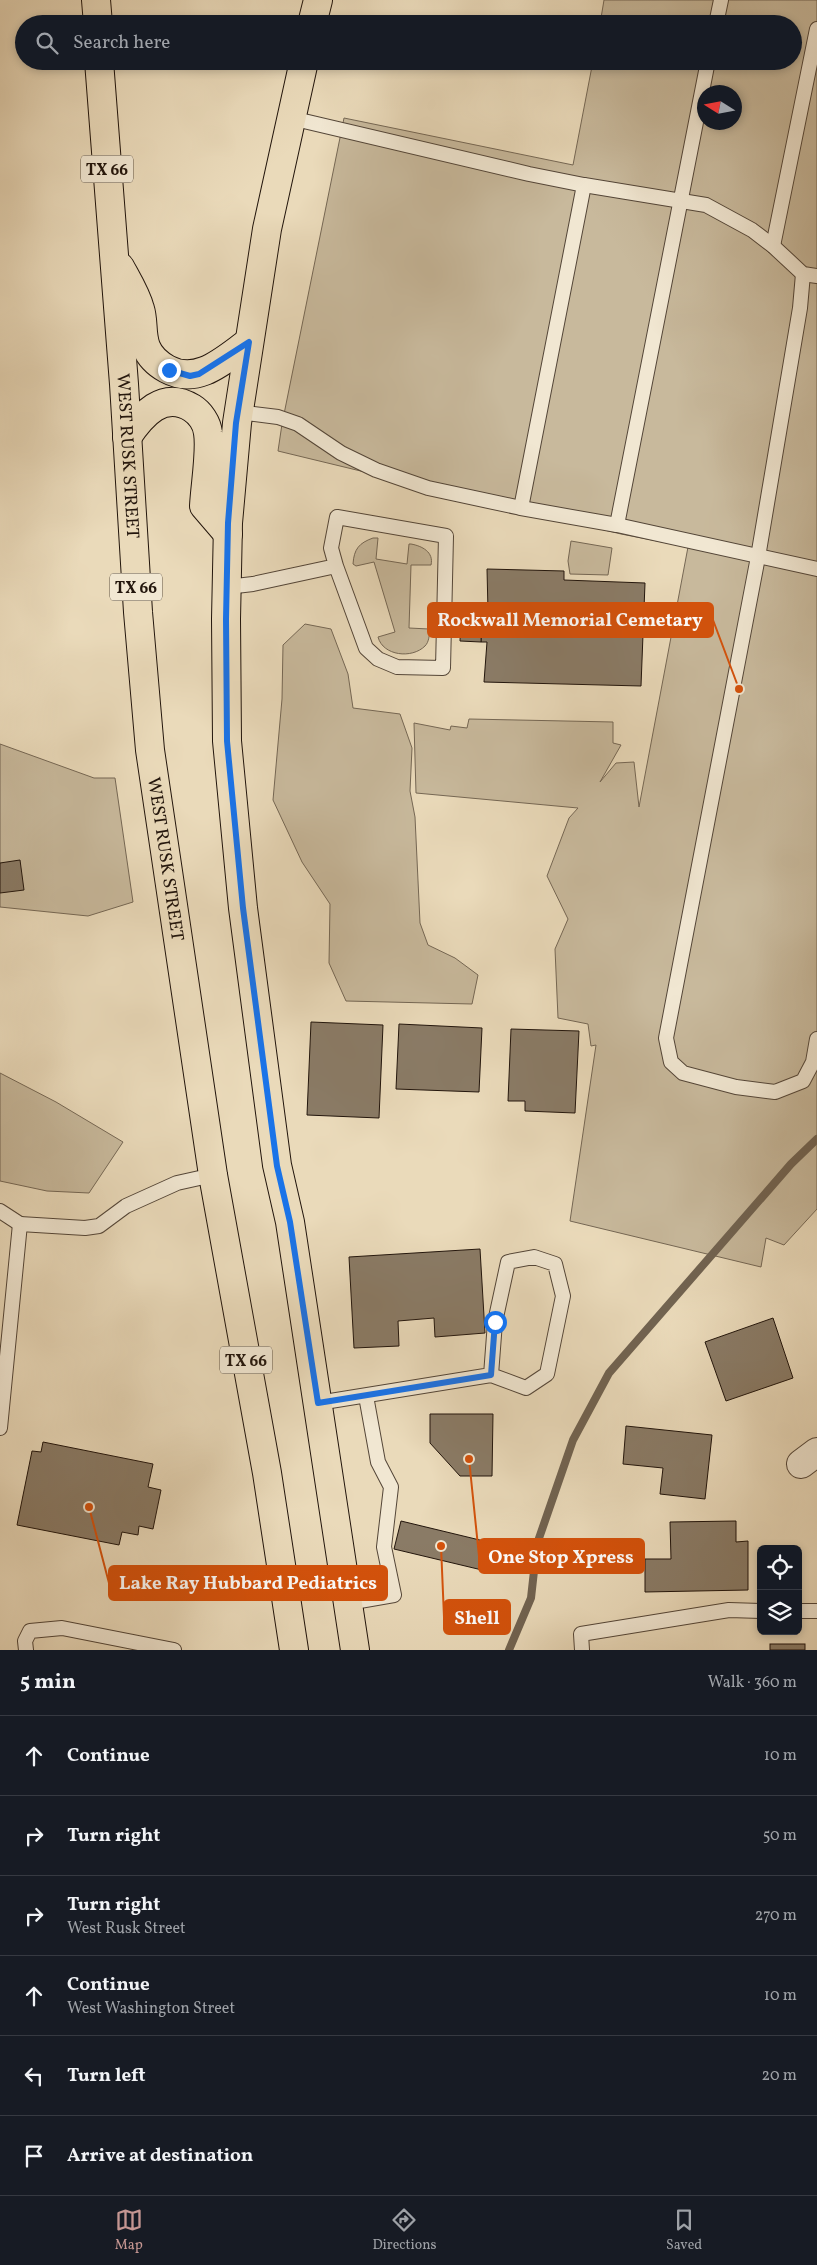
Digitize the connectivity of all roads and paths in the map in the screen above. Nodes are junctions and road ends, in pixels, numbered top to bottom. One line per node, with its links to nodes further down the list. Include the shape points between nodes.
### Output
1 (96, 0): 4 (main road)
2 (318, 0): 5 (main road)
3 (721, 0): 6 (lane)
4 (97, 15)
5 (314, 15)
6 (718, 15)
7 (817, 29): 14 (lane)
8 (100, 70): 15 (main road, WEST RUSK STREET / TX 66)
9 (302, 70): 11 (main road)
10 (706, 70): 13 (lane)
11 (291, 118): 12 (lane); 17 (main road, via 267,228)
12 (584, 185): 13 (lane); 20 (lane)
13 (681, 202): 14 (lane, via 706,205); 21 (lane)
14 (773, 246): 16 (lane)
15 (113, 252): 17 (main road, via 141,309 147,348 160,365 180,374 199,374); 19 (main road, WEST RUSK STREET / TX 66)
16 (810, 275): 23 (lane, via 800,308)
17 (249, 342): 18 (main road)
18 (240, 402): 20 (lane, via 298,424 341,452 404,481); 22 (main road)
19 (127, 437): 22 (main road, via 145,413 161,403 181,403 196,411 209,433 204,506); 28 (main road, WEST RUSK STREET / TX 66, via 150,750)
20 (521, 508): 21 (lane)
21 (617, 525): 23 (lane)
22 (228, 534): 26 (main road)
23 (758, 557): 25 (lane); 27 (lane, via 666,1038 671,1062 683,1073 736,1087 775,1092 803,1081 813,1062)
24 (336, 566): 24 (lane, via 331,548 337,517 446,536 442,668 397,667 378,660 366,648); 26 (lane)
25 (817, 569)
26 (227, 587): 33 (main road, via 227,741 243,908 277,1166 290,1222)
27 (817, 1039)
28 (213, 1175): 30 (lane, via 169,1186 126,1206 99,1226); 41 (main road, WEST RUSK STREET / TX 66, via 267,1473)
29 (0, 1211): 30 (lane)
30 (20, 1224): 34 (lane)
31 (491, 1375): 31 (lane, via 495,1322 508,1262 534,1257 555,1264 563,1296 547,1374 526,1388); 32 (lane)
32 (366, 1396): 33 (lane); 35 (lane, via 378,1462 392,1487 384,1547 394,1595)
33 (318, 1403): 35 (main road)
34 (0, 1428)
35 (348, 1603): 42 (main road)
36 (757, 1611): 43 (lane, via 729,1610 581,1634)
37 (802, 1611): 38 (lane)
38 (817, 1611)
39 (26, 1650): 40 (lane, via 25,1641 30,1632 62,1628)
40 (174, 1650)
41 (294, 1650)
42 (355, 1650)
43 (582, 1650)

